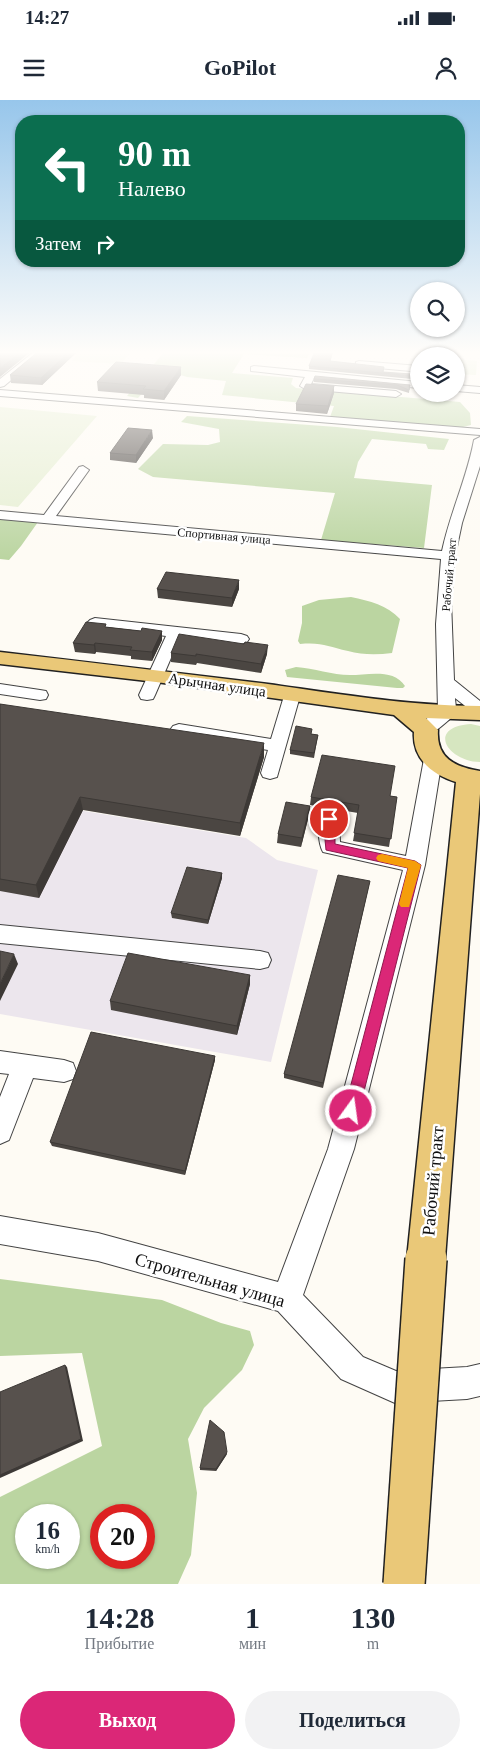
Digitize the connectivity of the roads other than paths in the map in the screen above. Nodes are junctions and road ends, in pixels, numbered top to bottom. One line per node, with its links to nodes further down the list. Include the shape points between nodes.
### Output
1 (336, 420): 2 (street)
2 (480, 432)
3 (479, 447): 5 (street, Рабочий тракт)
4 (83, 470): 7 (street)
5 (476, 472): 8 (street, Рабочий тракт, via 452,534)
6 (0, 514): 7 (street, Спортивная улица)
7 (48, 519): 8 (street, Спортивная улица)
8 (448, 556): 13 (street, Рабочий тракт, via 444,592)
9 (95, 623): 10 (street)
10 (175, 632): 11 (street); 14 (street)
11 (242, 639)
12 (0, 658): 14 (main road, Арычная улица)
13 (445, 682): 19 (street); 20 (street, Рабочий тракт)
14 (152, 685): 17 (main road, Арычная улица)
15 (0, 689): 16 (street)
16 (40, 695)
17 (292, 696): 18 (main road, Арычная улица); 24 (street)
18 (400, 709): 20 (main road, Арычная улица); 23 (main road)
19 (480, 709)
20 (447, 713): 21 (main road); 23 (street)
21 (480, 713)
22 (179, 730): 24 (street)
23 (426, 730): 25 (main road, via 426,750)
24 (278, 746): 26 (street)
25 (433, 759): 27 (main road, Рабочий тракт); 29 (street)
26 (270, 773)
27 (474, 790): 39 (main road, Рабочий тракт, bridge, via 426,1259)
28 (329, 819): 29 (street, via 330,847)
29 (415, 865): 37 (street, via 341,1149)
30 (0, 934): 31 (street)
31 (260, 960)
32 (0, 1062): 33 (street)
33 (25, 1065): 34 (street); 35 (street)
34 (64, 1071)
35 (0, 1132)
36 (0, 1230): 37 (street, Строительная улица, via 98,1247)
37 (287, 1298): 38 (street, Строительная улица, via 352,1368 395,1387)
38 (480, 1380)
39 (404, 1584)

